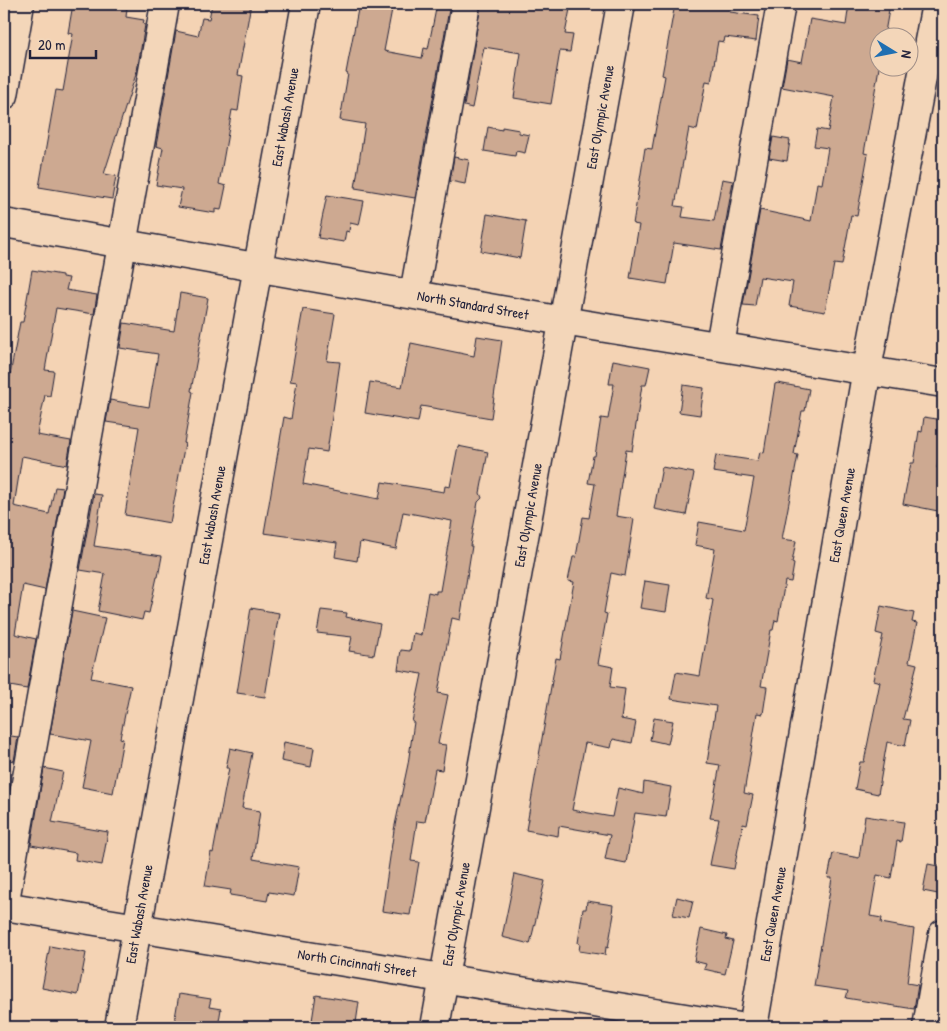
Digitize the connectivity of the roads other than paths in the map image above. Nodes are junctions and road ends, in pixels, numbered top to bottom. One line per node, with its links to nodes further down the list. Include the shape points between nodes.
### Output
1 (20, 4): 8 (street)
2 (165, 4): 10 (street)
3 (306, 4): 11 (street, East Wabash Avenue)
4 (466, 4): 12 (street)
5 (621, 4): 13 (street, East Olympic Avenue)
6 (781, 4): 14 (street)
7 (936, 4): 15 (street, East Queen Avenue)
8 (4, 95)
9 (4, 223): 10 (street, North Standard Street)
10 (123, 244): 11 (street, North Standard Street); 17 (street)
11 (258, 266): 12 (street, North Standard Street); 18 (street, East Wabash Avenue)
12 (414, 294): 13 (street, North Standard Street)
13 (563, 321): 14 (street, North Standard Street); 20 (street, East Olympic Avenue)
14 (720, 345): 15 (street, North Standard Street)
15 (867, 369): 16 (street, North Standard Street); 24 (street, East Queen Avenue)
16 (943, 383)
17 (4, 906): 18 (street, North Cincinnati Street)
18 (137, 927): 20 (street, North Cincinnati Street); 21 (street, East Wabash Avenue)
19 (943, 934): 25 (street)
20 (444, 977): 22 (street, East Olympic Avenue); 23 (street, North Cincinnati Street)
21 (119, 1027)
22 (435, 1027)
23 (740, 1027)
24 (753, 1027)
25 (927, 1027)

